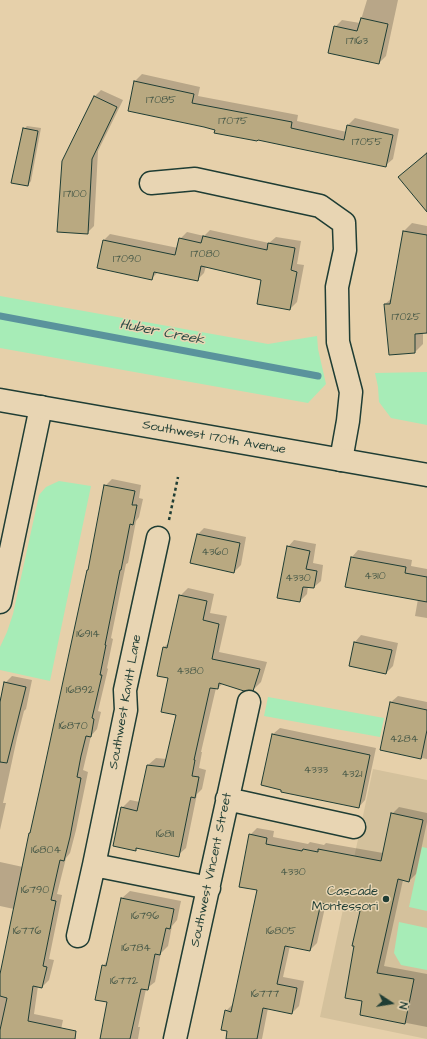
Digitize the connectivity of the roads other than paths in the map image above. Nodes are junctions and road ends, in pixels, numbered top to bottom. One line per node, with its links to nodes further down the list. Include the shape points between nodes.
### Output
1 (151, 184): 4 (street, via 195,179 320,206 344,223 345,250 337,287 338,342 350,392)
2 (0, 400): 3 (street, Southwest 170th Avenue)
3 (42, 407): 4 (street, Southwest 170th Avenue); 7 (street)
4 (341, 460): 5 (street, Southwest 170th Avenue)
5 (427, 476)
6 (158, 538): 11 (street, Southwest Kavitt Lane, via 125,690 126,710)
7 (0, 602)
8 (249, 702): 9 (street, Southwest Vincent Street)
9 (227, 798): 10 (street); 12 (street, Southwest Vincent Street)
10 (354, 827)
11 (94, 865): 12 (street); 13 (street, Southwest Kavitt Lane)
12 (209, 888): 14 (street, Southwest Vincent Street)
13 (78, 936)
14 (175, 1039)

